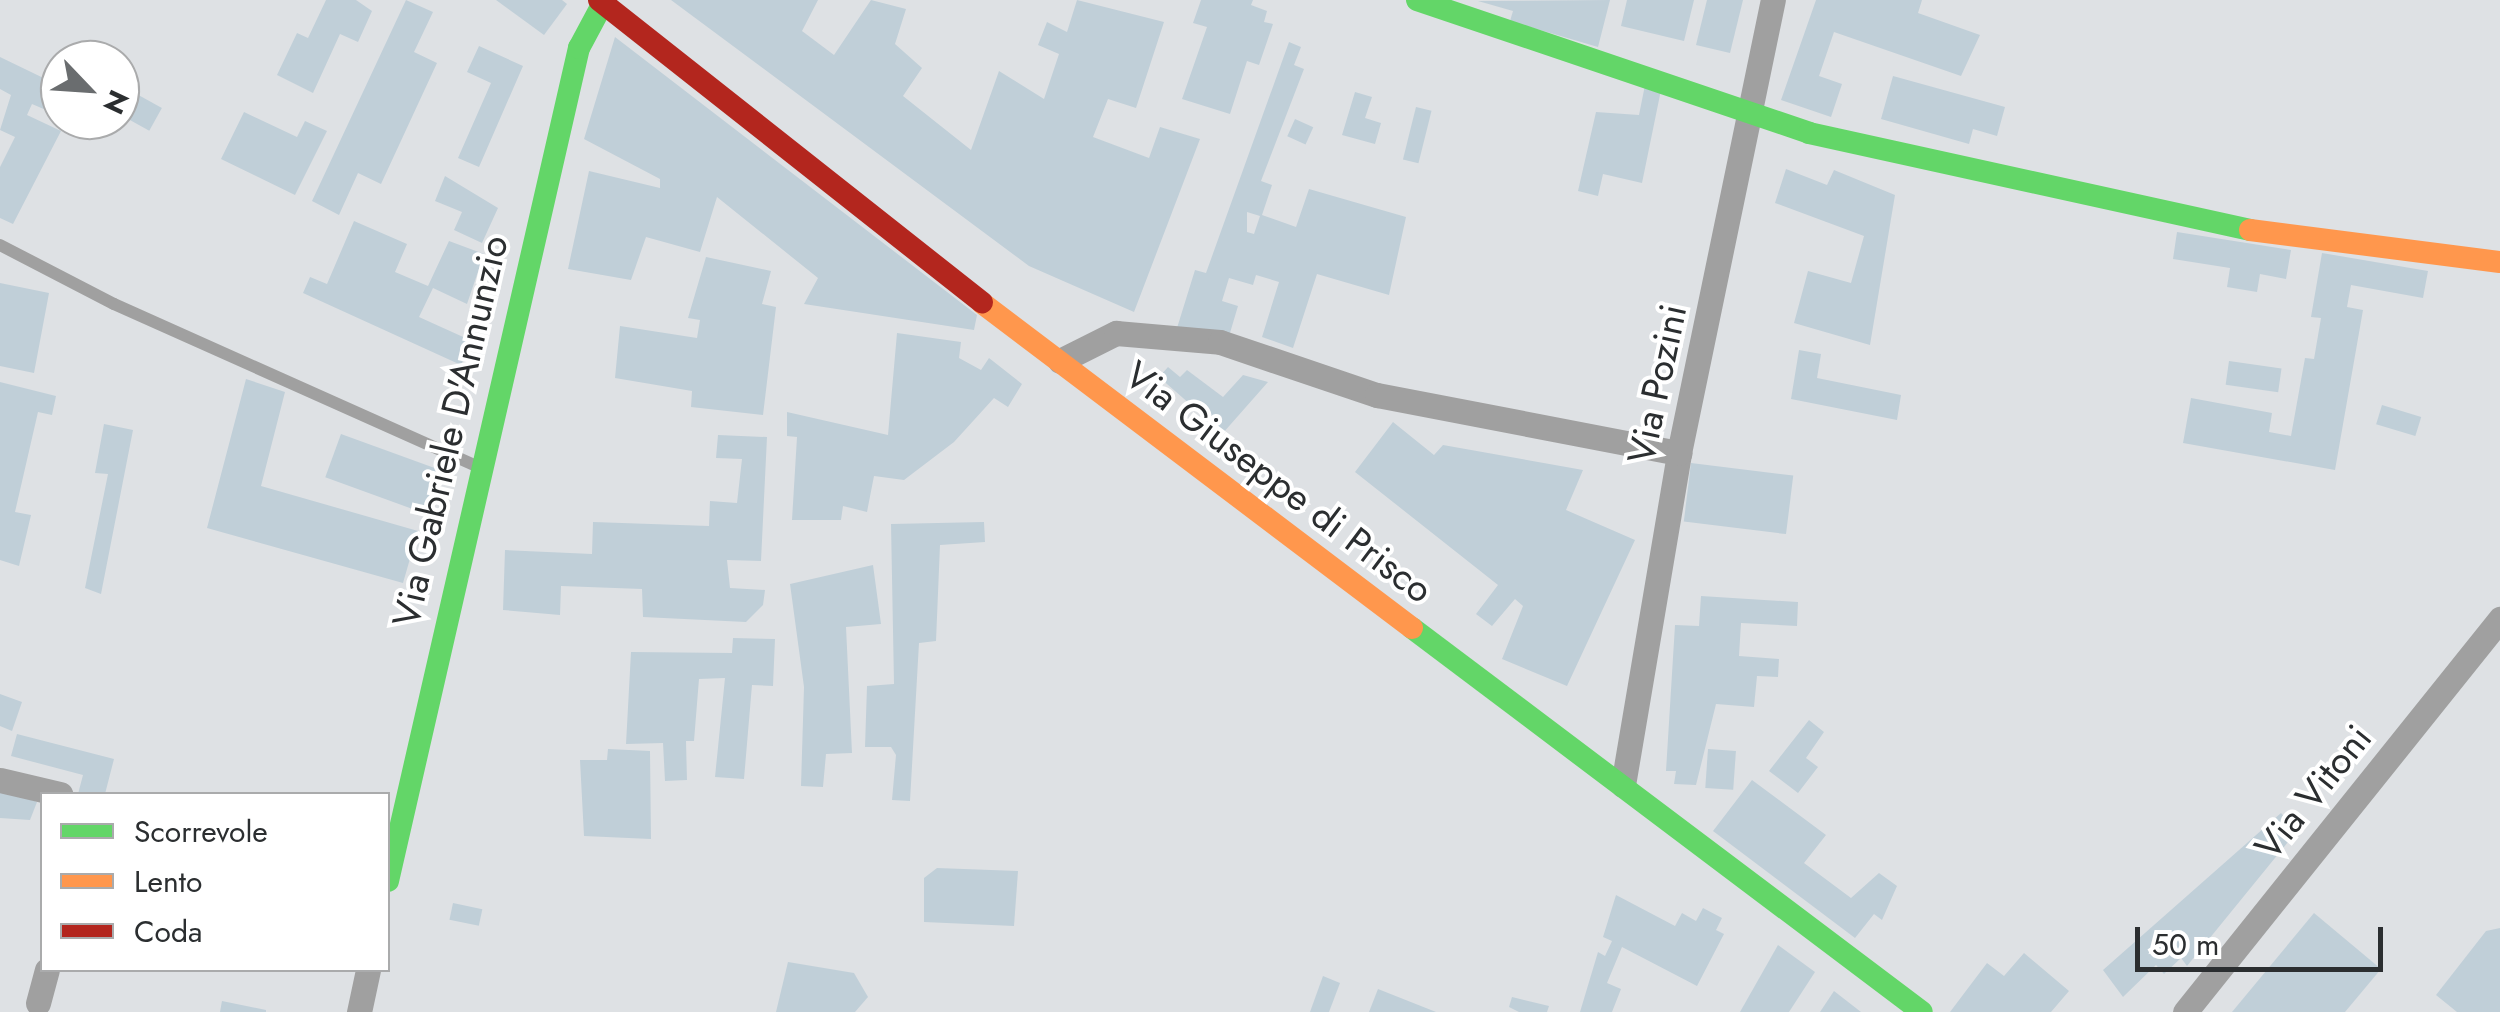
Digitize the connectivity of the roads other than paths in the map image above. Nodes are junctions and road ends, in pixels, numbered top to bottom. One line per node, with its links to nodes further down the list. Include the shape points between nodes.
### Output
1 (1417, 0): 4 (street)
2 (1773, 0): 4 (street, Via Pozini)
3 (602, 2): 7 (street, Via Giuseppe di Prisco); 9 (street, Via Gabriele D'Annunzio, via 579,48)
4 (1754, 112): 6 (street, via 1809,133 2204,224); 8 (street, Via Pozini)
5 (0, 246): 9 (lane)
6 (2500, 262)
7 (1060, 361): 8 (street, via 1116,333 1220,342 1376,396); 12 (street, Via Giuseppe di Prisco)
8 (1680, 453): 12 (street, Via Pozini)
9 (479, 467): 14 (street, Via Gabriele D'Annunzio)
10 (2500, 619): 20 (street, Via Vitoni)
11 (0, 780): 13 (street)
12 (1623, 786): 19 (street, Via Giuseppe di Prisco)
13 (51, 792)
14 (390, 872)
15 (46, 972): 17 (street)
16 (368, 972): 18 (street)
17 (38, 1003)
18 (359, 1012)
19 (1922, 1012)
20 (2185, 1012)

